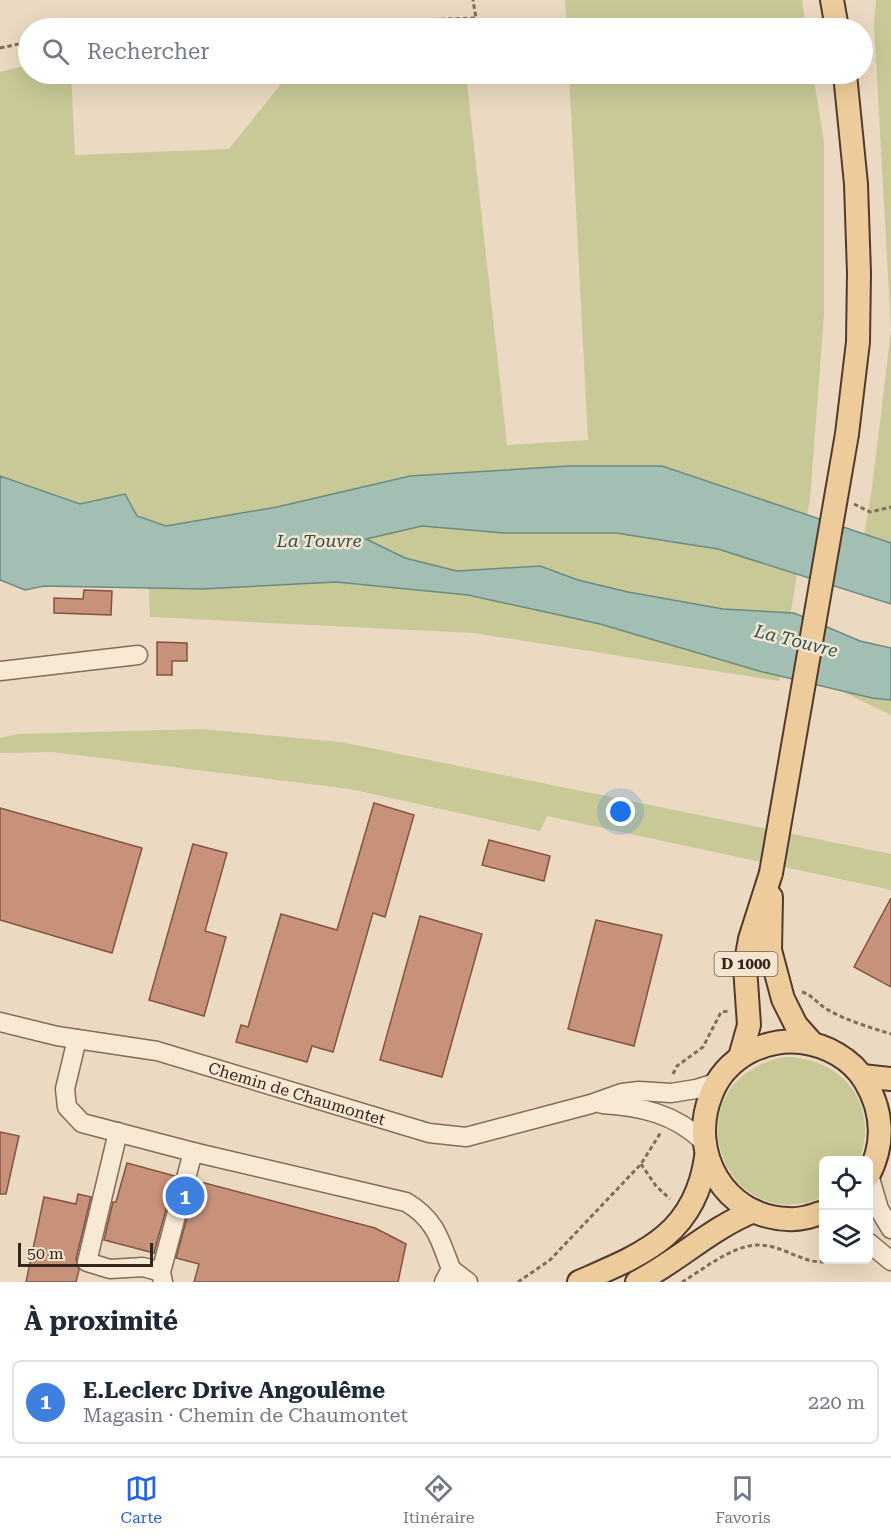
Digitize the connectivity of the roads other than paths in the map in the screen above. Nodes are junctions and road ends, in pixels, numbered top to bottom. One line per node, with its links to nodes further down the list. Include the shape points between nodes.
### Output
1 (832, 0): 3 (main road)
2 (840, 0): 4 (main road)
3 (837, 18)
4 (840, 18)
5 (846, 84): 8 (main road, D 1000, bridge, via 856,184 858,342 847,434)
6 (138, 655): 7 (street)
7 (0, 671)
8 (771, 873): 11 (main road, D 1000, via 770,950 783,999 796,1025); 12 (main road, D 1000, via 745,967 749,1024)
9 (0, 1022): 10 (street, Chemin de Chaumontet)
10 (77, 1039): 16 (street, Chemin de Chaumontet, via 157,1051 429,1133 466,1137); 17 (street, via 65,1089 67,1107 82,1123)
11 (812, 1043): 12 (main road, via 775,1042); 13 (main road, via 840,1056)
12 (740, 1057): 15 (main road)
13 (862, 1076): 14 (main road); 20 (main road, via 879,1114)
14 (891, 1079)
15 (716, 1083): 16 (street, Chemin de Chaumontet, via 671,1092 622,1093); 18 (main road, via 704,1111)
16 (591, 1104): 18 (street, Chemin de Chaumontet, via 626,1105 668,1116 690,1128)
17 (118, 1132): 19 (street); 26 (street, via 87,1262 110,1269 144,1267)
18 (704, 1149): 21 (main road, via 717,1179 733,1198); 29 (main road, via 698,1193 673,1231 621,1263)
19 (193, 1152): 26 (street); 27 (street, via 406,1202 420,1210 435,1227)
20 (876, 1162): 23 (street, via 879,1209)
21 (754, 1211): 22 (main road, via 787,1219); 30 (main road, via 736,1218)
22 (817, 1217)
23 (891, 1229)
24 (873, 1246): 25 (street)
25 (891, 1261)
26 (162, 1277)
27 (450, 1278): 28 (street)
28 (468, 1282)
29 (579, 1282)
30 (637, 1282)

